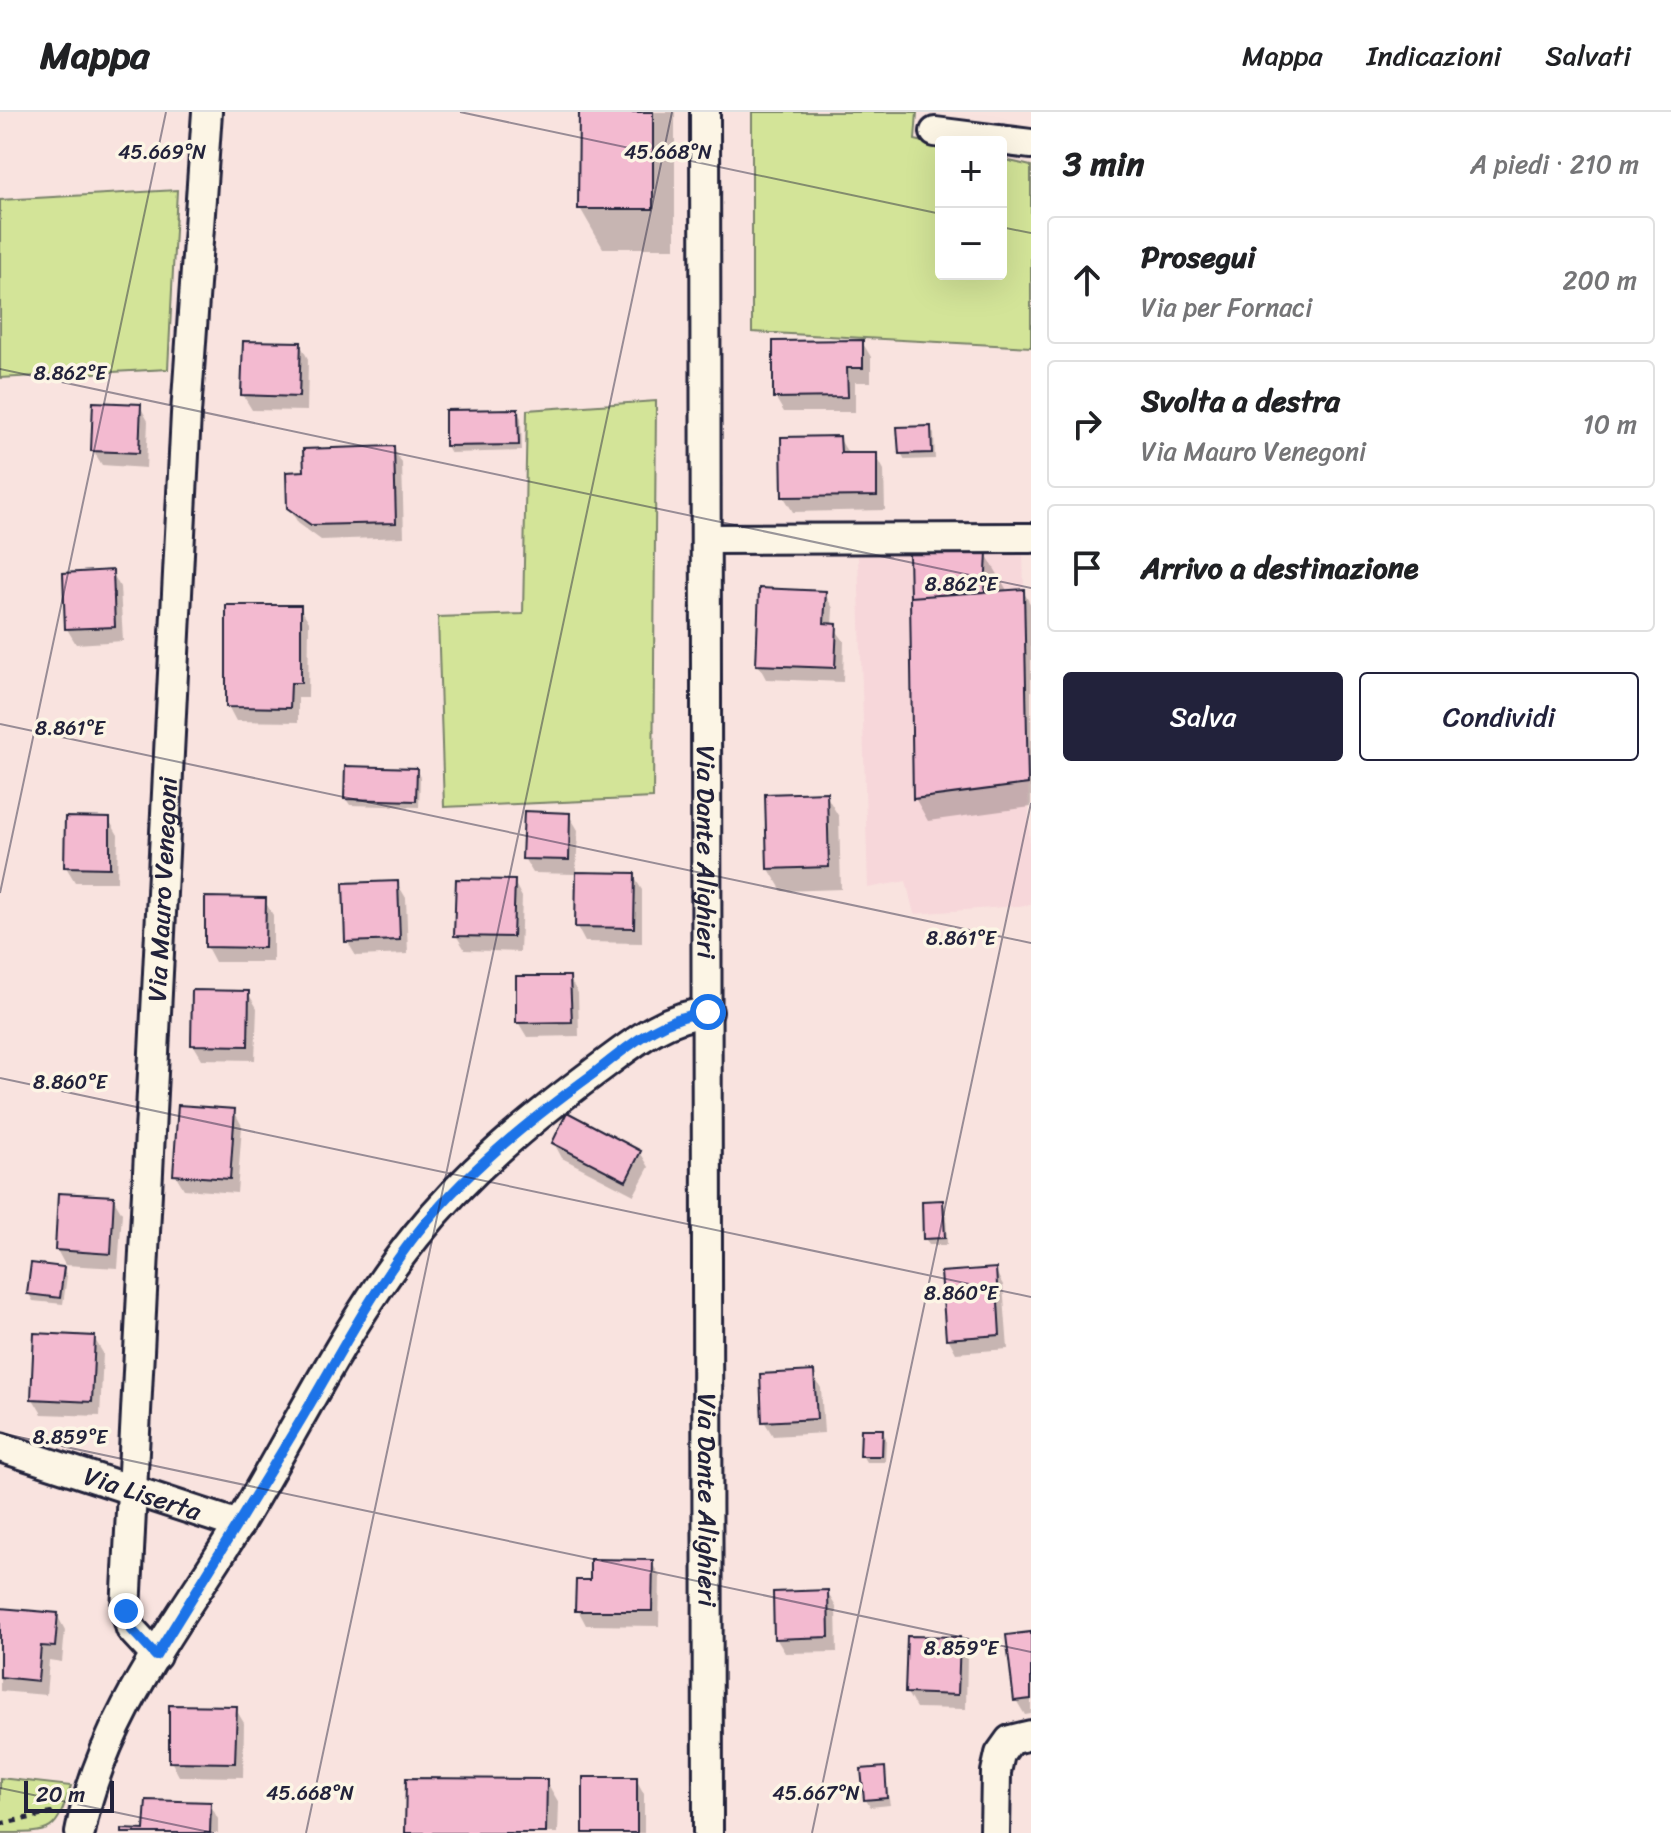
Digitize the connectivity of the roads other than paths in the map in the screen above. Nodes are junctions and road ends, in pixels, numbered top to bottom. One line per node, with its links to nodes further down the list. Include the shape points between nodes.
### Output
1 (207, 112): 9 (street, Via Mauro Venegoni, via 185,430)
2 (705, 112): 6 (street, Via Dante Alighieri)
3 (935, 132): 4 (street)
4 (1031, 144)
5 (1031, 538): 6 (street)
6 (708, 539): 7 (street, Via Dante Alighieri)
7 (708, 1012): 10 (street, via 658,1025 535,1116 450,1196 378,1289); 14 (street, Via Dante Alighieri)
8 (0, 1447): 9 (street, Via Liserta)
9 (131, 1489): 10 (street, Via Liserta); 11 (street, Via Mauro Venegoni, via 126,1611 131,1629)
10 (239, 1525): 11 (street)
11 (156, 1656): 13 (street, via 99,1765)
12 (1031, 1735): 15 (street, via 1010,1740 1000,1754)
13 (82, 1826)
14 (708, 1833)
15 (995, 1833)

